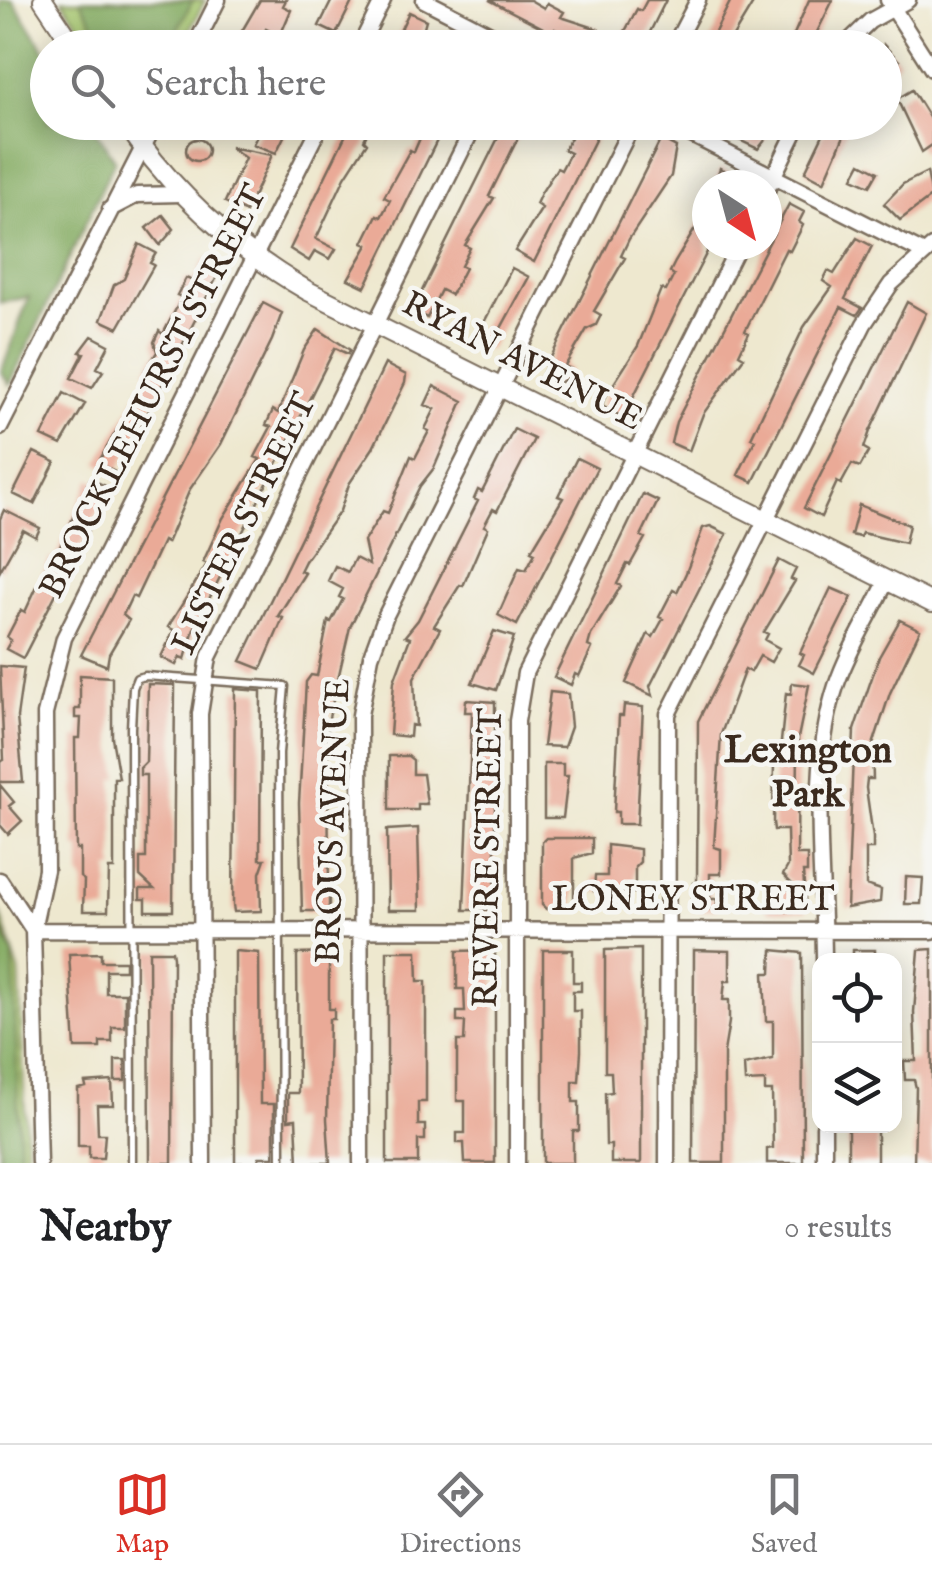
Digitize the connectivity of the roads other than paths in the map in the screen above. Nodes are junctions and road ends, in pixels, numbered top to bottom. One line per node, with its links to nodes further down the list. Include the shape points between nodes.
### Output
1 (44, 0): 8 (street)
2 (218, 0): 9 (street)
3 (382, 0): 10 (street)
4 (424, 0): 11 (street)
5 (698, 0): 12 (street)
6 (908, 0): 7 (street)
7 (891, 4): 13 (street); 14 (street)
8 (63, 30)
9 (203, 30)
10 (368, 30)
11 (482, 30)
12 (682, 30)
13 (860, 30)
14 (932, 69)
15 (138, 140): 22 (street, RYAN AVENUE)
16 (147, 140): 22 (street)
17 (313, 140): 29 (street, BROCKLEHURST STREET)
18 (467, 140): 31 (street, LISTER STREET)
19 (625, 140): 32 (street, BROUS AVENUE)
20 (697, 140): 23 (street)
21 (791, 140): 24 (street)
22 (143, 147): 26 (street, RYAN AVENUE); 27 (street)
23 (748, 170)
24 (776, 170)
25 (782, 188): 28 (street)
26 (182, 194): 27 (street, via 137,195); 29 (street, RYAN AVENUE)
27 (110, 210): 33 (street)
28 (928, 250): 35 (street, via 876,302)
29 (255, 260): 31 (street, RYAN AVENUE); 41 (street, BROCKLEHURST STREET, via 64,638 52,674 45,714 46,870)
30 (731, 260): 34 (street, REVERE STREET)
31 (375, 325): 32 (street, RYAN AVENUE); 38 (street, LISTER STREET, via 223,623)
32 (500, 388): 34 (street, RYAN AVENUE); 44 (street, BROUS AVENUE, via 371,656 360,715)
33 (0, 428)
34 (633, 454): 35 (street, RYAN AVENUE); 40 (street, REVERE STREET, via 525,673 517,722)
35 (765, 522): 36 (street, RYAN AVENUE); 45 (street, via 668,714)
36 (886, 582): 37 (street, RYAN AVENUE); 46 (street, via 837,684 826,731)
37 (932, 604)
38 (204, 680): 42 (lane, via 145,676 134,682); 43 (lane, via 285,686); 48 (street, LISTER STREET)
39 (0, 880): 41 (street)
40 (516, 929): 44 (street, LONEY STREET); 45 (street, LONEY STREET); 56 (street, REVERE STREET)
41 (34, 930): 42 (street, LONEY STREET); 51 (street, BROCKLEHURST STREET)
42 (131, 930): 48 (street, LONEY STREET); 52 (lane)
43 (280, 930): 44 (street, LONEY STREET); 48 (street, LONEY STREET); 54 (lane)
44 (358, 930): 55 (street, BROUS AVENUE)
45 (666, 930): 46 (street, LONEY STREET); 57 (street)
46 (824, 930): 47 (street, LONEY STREET); 49 (street)
47 (932, 930)
48 (203, 931): 53 (street, LISTER STREET)
49 (824, 953)
50 (824, 1133): 58 (street)
51 (39, 1163)
52 (132, 1163)
53 (203, 1163)
54 (281, 1163)
55 (361, 1163)
56 (517, 1163)
57 (667, 1163)
58 (824, 1163)

